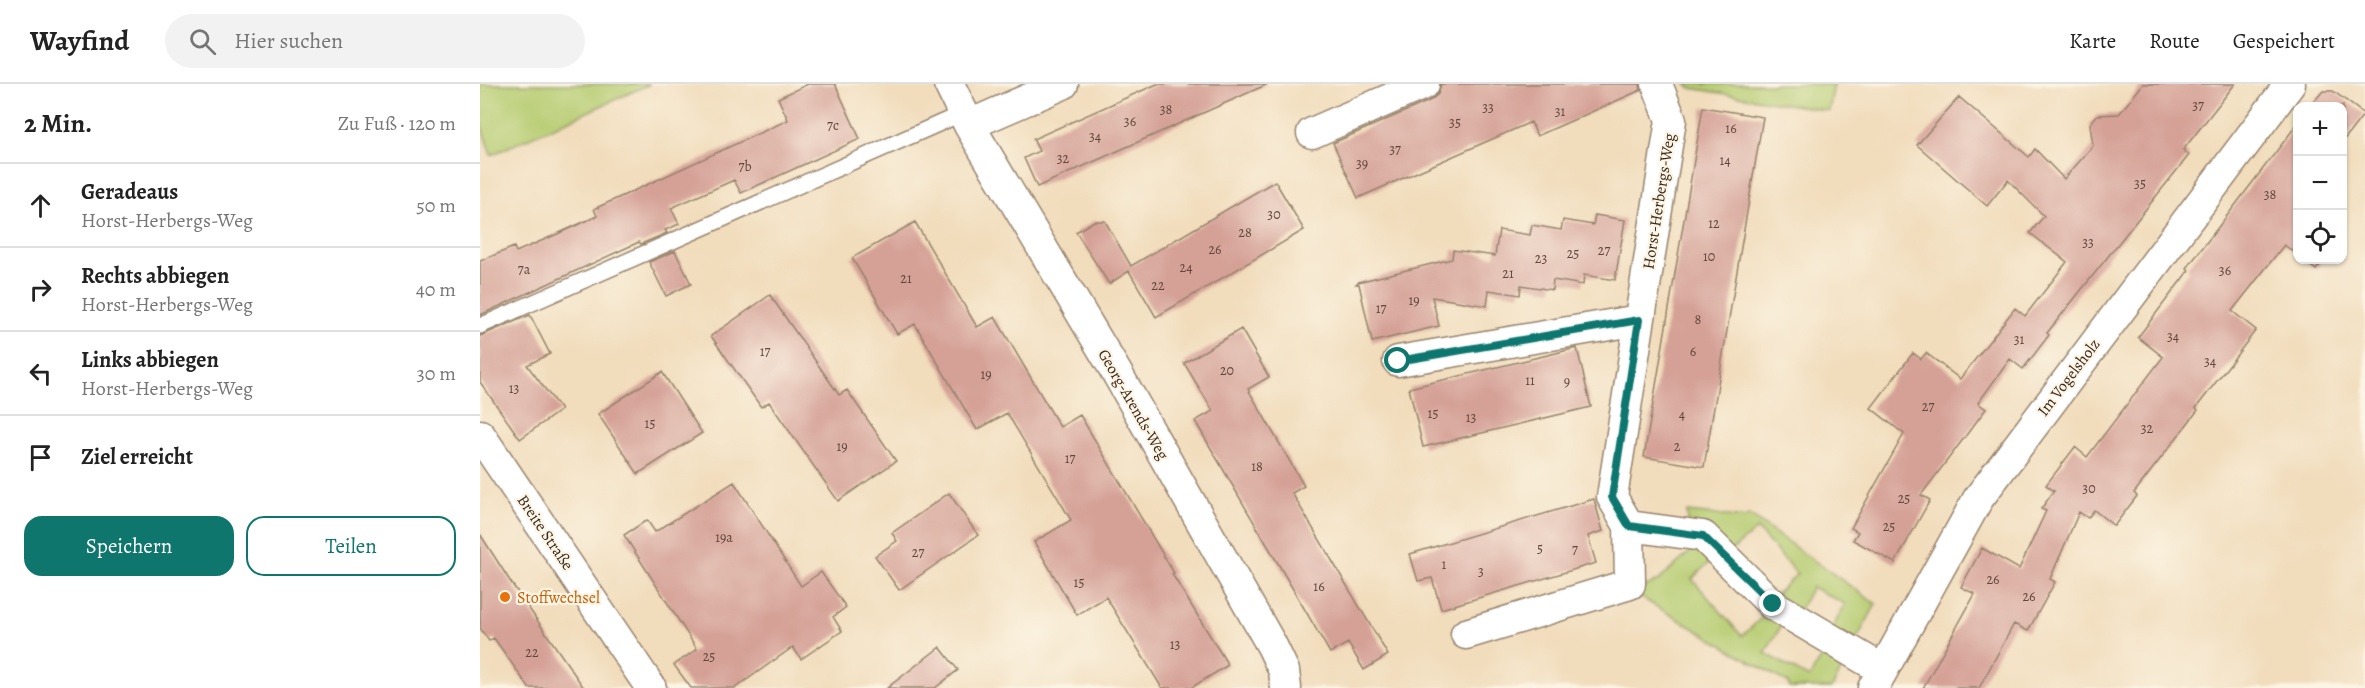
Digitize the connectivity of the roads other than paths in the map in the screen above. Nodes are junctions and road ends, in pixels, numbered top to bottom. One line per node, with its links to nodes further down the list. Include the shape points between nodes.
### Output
1 (949, 84): 6 (street, Georg-Arends-Weg)
2 (1063, 84): 6 (street)
3 (1424, 84): 7 (street)
4 (1657, 84): 8 (street, Horst-Herbergs-Weg, via 1671,120)
5 (2290, 84): 14 (street, Im Vogelsholz, via 1978,499)
6 (966, 119): 9 (lane); 16 (street, Georg-Arends-Weg, via 1272,646 1284,671)
7 (1312, 133)
8 (1639, 320): 10 (street); 12 (street, Horst-Herbergs-Weg, via 1612,497)
9 (480, 326)
10 (1398, 361)
11 (480, 435): 15 (street, Breite Straße)
12 (1629, 526): 13 (street, Horst-Herbergs-Weg, via 1630,584); 14 (street, via 1703,536 1773,604)
13 (1466, 634)
14 (1878, 679)
15 (651, 688)
16 (1286, 688)

